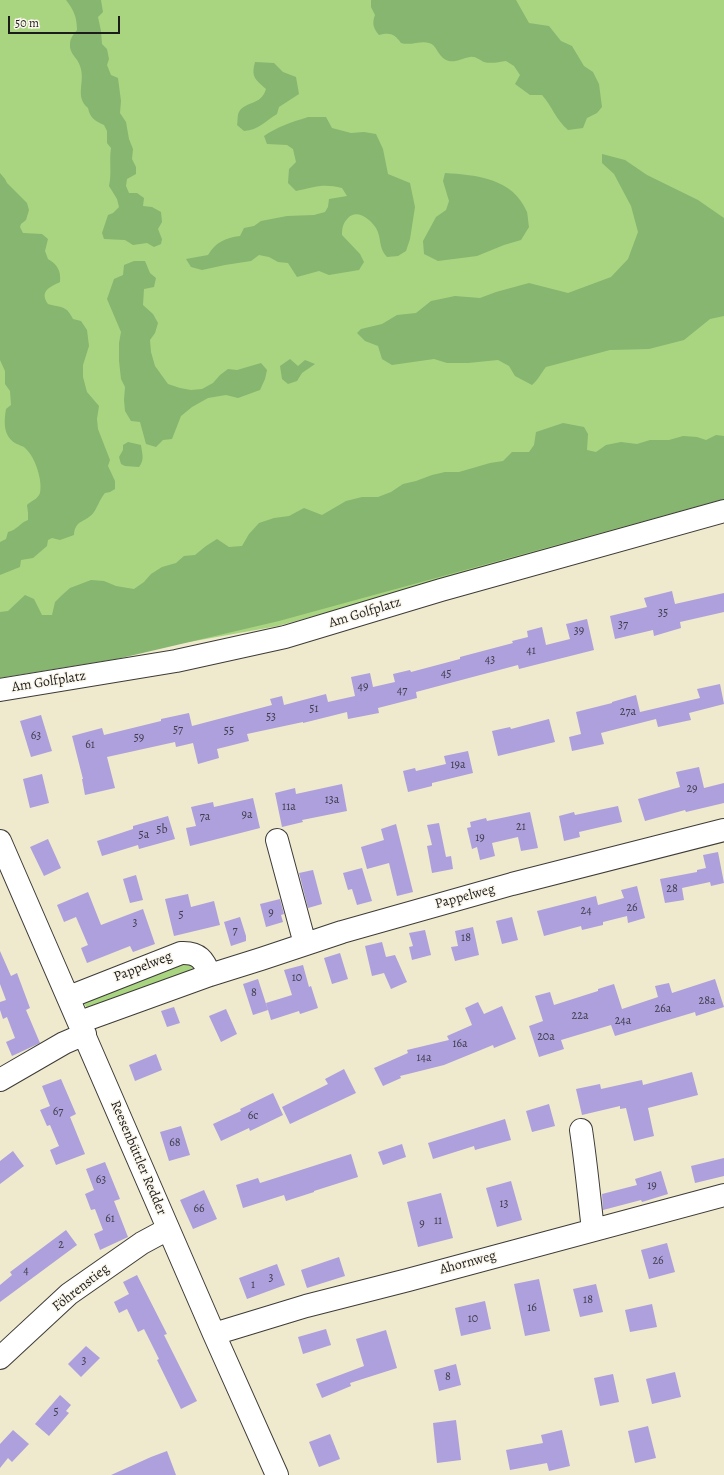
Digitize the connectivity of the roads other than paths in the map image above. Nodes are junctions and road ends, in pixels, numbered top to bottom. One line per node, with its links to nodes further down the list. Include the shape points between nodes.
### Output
1 (724, 511): 2 (street, Am Golfplatz, via 441,590 285,637 176,661)
2 (0, 690)
3 (724, 830): 6 (street, Pappelweg, via 469,896)
4 (277, 840): 6 (street)
5 (3, 853): 8 (street, Reesenbüttler Redder)
6 (305, 944): 7 (street, Pappelweg)
7 (210, 975): 8 (street, Pappelweg, via 198,956 190,952 181,953); 9 (street, Pappelweg)
8 (68, 997): 9 (street, Reesenbüttler Redder)
9 (82, 1028): 10 (street, Pappelweg, via 64,1043); 13 (street, Reesenbüttler Redder)
10 (0, 1080)
11 (581, 1130): 14 (street)
12 (724, 1195): 14 (street, Ahornweg)
13 (168, 1229): 15 (street, Reesenbüttler Redder); 16 (street, Föhrenstieg, via 142,1243 69,1294)
14 (593, 1230): 15 (street, Ahornweg, via 306,1306)
15 (214, 1334): 17 (street, Reesenbüttler Redder)
16 (0, 1358)
17 (276, 1475)

